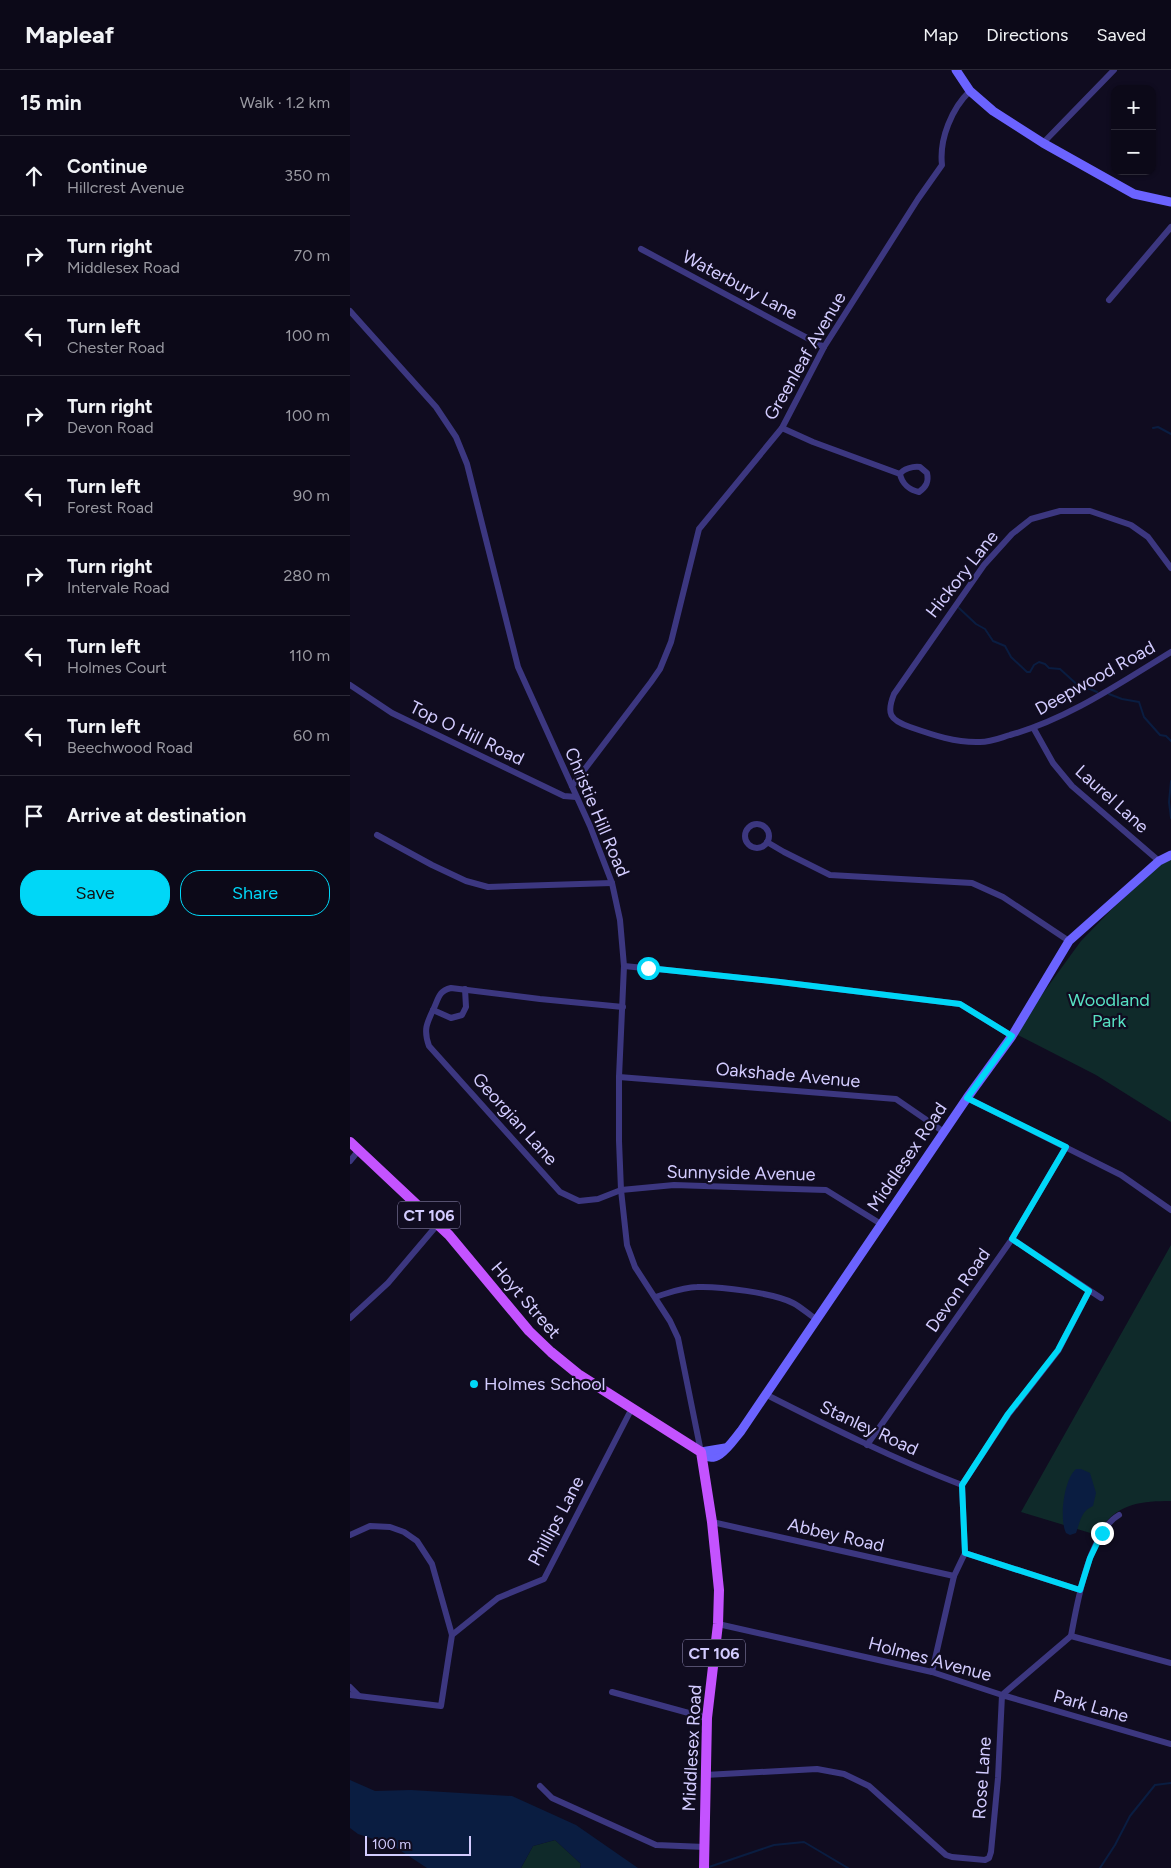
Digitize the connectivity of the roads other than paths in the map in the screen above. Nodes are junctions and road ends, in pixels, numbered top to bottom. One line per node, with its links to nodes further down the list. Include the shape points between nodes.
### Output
1 (956, 70): 3 (street)
2 (1114, 70): 4 (street)
3 (970, 91): 4 (street); 10 (street, Greenleaf Avenue, via 960,101 948,126 942,145 942,165)
4 (1043, 143): 5 (street, via 1134,194)
5 (1171, 202)
6 (1171, 228): 8 (street)
7 (641, 250): 10 (street, Waterbury Lane)
8 (1109, 300)
9 (350, 310): 18 (street, Christie Hill Road, via 436,407 456,437 467,464 518,667)
10 (824, 347): 11 (street, Greenleaf Avenue)
11 (782, 428): 12 (street); 18 (street, Greenleaf Avenue, via 699,528 672,642 660,669)
12 (900, 474): 12 (street, via 917,466 927,473 928,481 919,492 914,491 902,482)
13 (1171, 568): 16 (street, Hickory Lane, via 1148,537 1131,525 1090,511 1060,511 1032,519 998,548 964,592 894,694)
14 (1171, 652): 17 (street, Deepwood Road)
15 (350, 685): 19 (street, Top O Hill Road, via 430,733 564,796)
16 (891, 716): 17 (street, Deepwood Road, via 904,725 968,742 991,741)
17 (1034, 729): 23 (street, Laurel Lane, via 1053,763 1072,786)
18 (572, 786): 19 (street, Christie Hill Road)
19 (576, 796): 24 (street, Christie Hill Road)
20 (377, 835): 24 (street, via 457,877 488,887)
21 (767, 842): 25 (street, via 830,875 972,883 1003,897)
22 (1171, 855): 23 (street, Middlesex Road)
23 (1159, 861): 25 (street, Middlesex Road)
24 (612, 883): 26 (street, Christie Hill Road, via 620,920)
25 (1069, 941): 30 (street, Middlesex Road)
26 (624, 966): 28 (street, Christie Hill Road); 30 (street, via 960,1004)
27 (465, 989): 28 (street, Georgian Lane); 29 (street, Georgian Lane, via 444,990); 29 (street, via 466,1007 462,1015 451,1018)
28 (623, 1006): 31 (street, Christie Hill Road)
29 (433, 1010): 38 (street, Georgian Lane, via 426,1024 428,1045 560,1192 579,1201 598,1199)
30 (1012, 1036): 32 (street, Middlesex Road)
31 (619, 1077): 33 (street, Oakshade Avenue, via 896,1099); 38 (street, Christie Hill Road)
32 (967, 1098): 33 (street, Middlesex Road); 35 (street)
33 (944, 1132): 41 (street, Middlesex Road)
34 (350, 1142): 36 (main road, Hoyt Street / CT 106)
35 (1066, 1147): 39 (street, via 1121,1175); 42 (street, Devon Road)
36 (359, 1150): 37 (street); 40 (main road, Hoyt Street / CT 106)
37 (350, 1161)
38 (621, 1190): 41 (street, Sunnyside Avenue, via 674,1185 826,1190); 44 (street, Christie Hill Road, via 627,1245 634,1267)
39 (1171, 1210)
40 (438, 1224): 46 (street, via 388,1283); 49 (main road, Hoyt Street / CT 106, via 550,1352)
41 (881, 1224): 47 (street, Middlesex Road)
42 (1012, 1239): 43 (street); 50 (street, Devon Road)
43 (1089, 1291): 45 (street); 52 (street, via 1058,1350 1008,1414)
44 (655, 1297): 47 (street, via 697,1287 744,1291 793,1303); 51 (street, Christie Hill Road, via 678,1338)
45 (1101, 1298)
46 (350, 1318)
47 (816, 1319): 48 (street, Middlesex Road)
48 (765, 1394): 50 (street, Stanley Road); 51 (street, Middlesex Road, via 725,1448)
49 (632, 1408): 51 (main road, Hoyt Street / CT 106); 60 (street, Phillips Lane, via 544,1579 498,1598)
50 (867, 1445): 52 (street, Stanley Road)
51 (700, 1452): 54 (main road, Middlesex Road / CT 106)
52 (962, 1485): 56 (street)
53 (1119, 1515): 58 (street, via 1102,1533)
54 (712, 1522): 57 (street, Abbey Road); 59 (main road, Middlesex Road / CT 106, via 718,1571)
55 (350, 1535): 60 (street, via 370,1526 390,1527 417,1541 432,1564)
56 (965, 1553): 57 (street); 58 (street)
57 (954, 1576): 63 (street)
58 (1080, 1590): 61 (street)
59 (718, 1624): 63 (street, Holmes Avenue); 69 (main road, Middlesex Road / CT 106)
60 (452, 1635): 68 (street, via 441,1706)
61 (1071, 1636): 62 (street); 67 (street, Holmes Avenue)
62 (1171, 1663)
63 (932, 1672): 67 (street, Holmes Avenue)
64 (350, 1687): 68 (street)
65 (612, 1692): 69 (street)
66 (350, 1695): 68 (street)
67 (1002, 1695): 70 (street, Park Lane); 71 (street, Rose Lane, via 991,1852 985,1860 946,1855 869,1786 844,1774 817,1769)
68 (359, 1696)
69 (707, 1718): 71 (main road, Middlesex Road / CT 106)
70 (1171, 1744)
71 (705, 1775): 73 (main road, Middlesex Road / CT 106)
72 (540, 1786): 73 (street, via 552,1798 656,1844)
73 (705, 1851): 74 (main road, Middlesex Road / CT 106)
74 (704, 1868)

